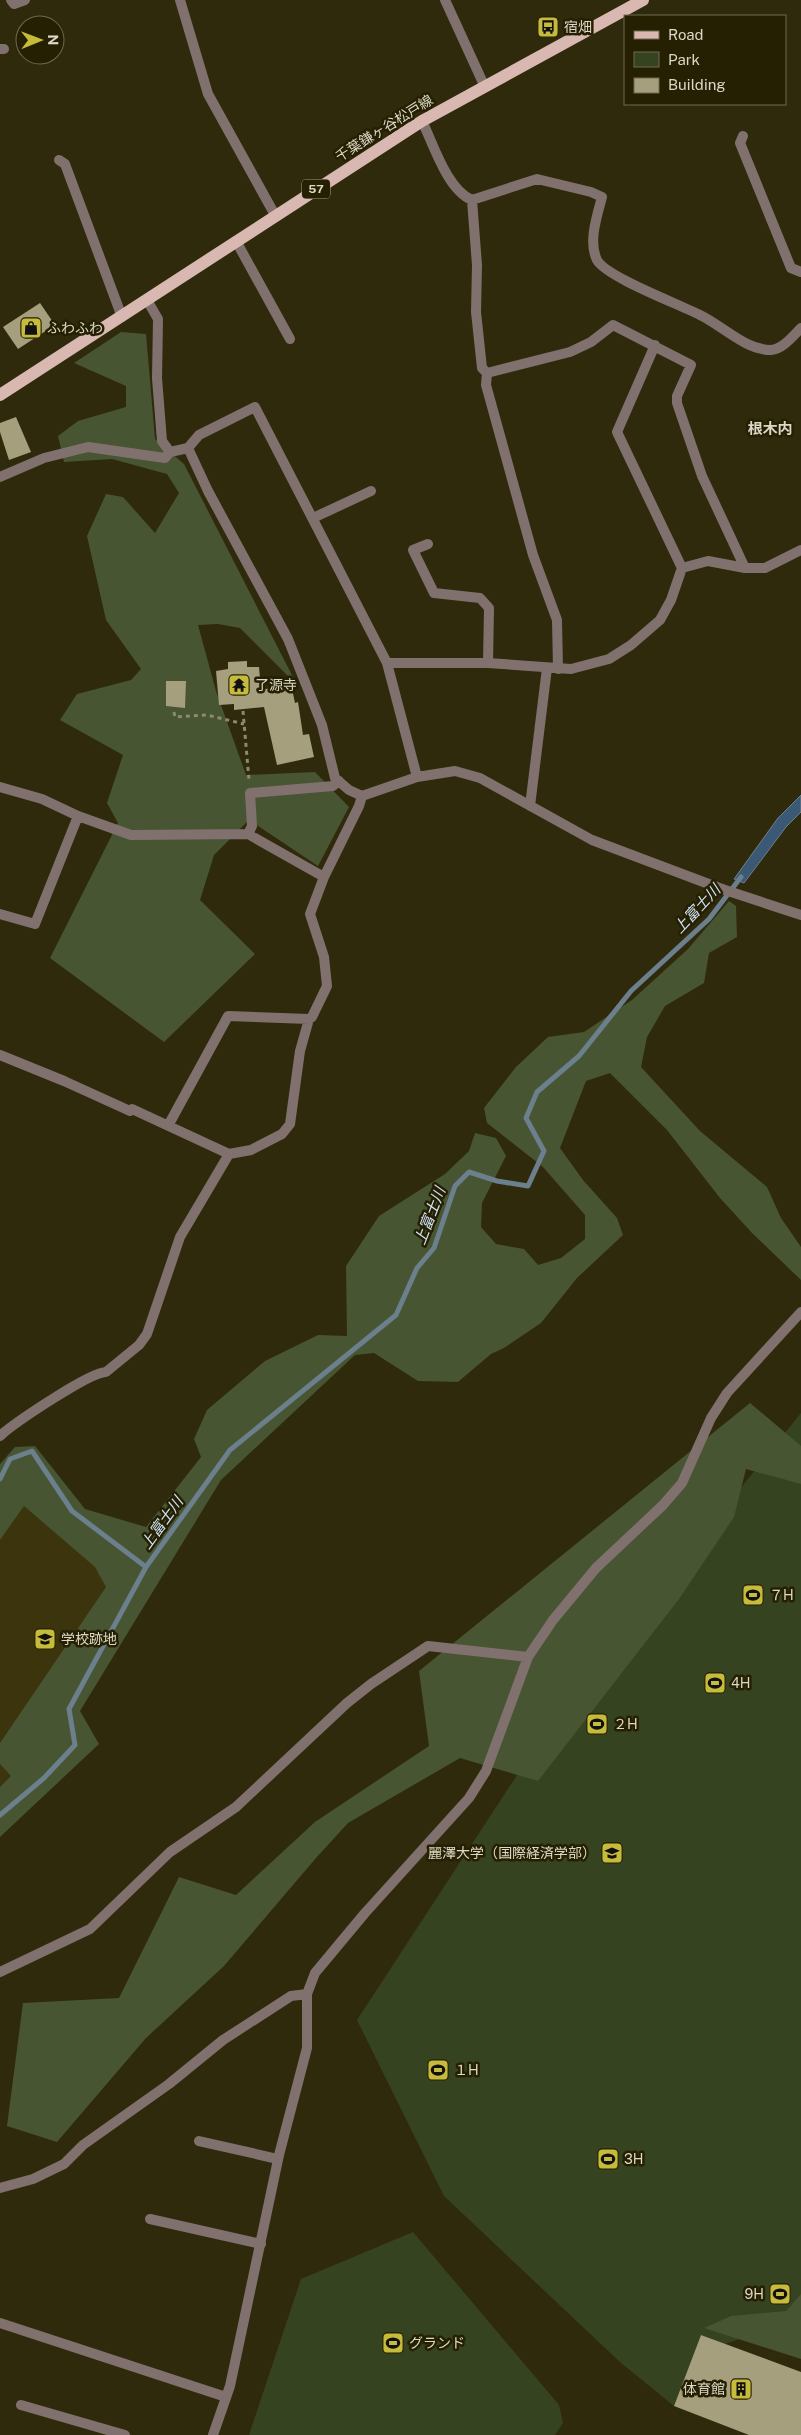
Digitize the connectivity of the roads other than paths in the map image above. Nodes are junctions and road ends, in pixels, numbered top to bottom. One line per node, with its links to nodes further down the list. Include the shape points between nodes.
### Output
1 (11, 0): 2 (street, via 14,4)
2 (25, 0)
3 (180, 0): 11 (street, via 208,94)
4 (445, 0): 6 (street)
5 (643, 0): 6 (main road, 千葉鎌ヶ谷松戸線 / 57)
6 (484, 85): 7 (main road, 千葉鎌ヶ谷松戸線 / 57)
7 (422, 121): 10 (street, via 450,178 462,196); 11 (main road, 千葉鎌ヶ谷松戸線 / 57)
8 (743, 136): 13 (street, via 740,143 791,268)
9 (58, 160): 15 (street, via 65,164)
10 (472, 200): 16 (street, via 536,179 591,192 602,197 595,227 595,251 601,266 662,299 702,316 753,347 772,350 787,343); 19 (street, via 477,265 476,312 482,368)
11 (275, 216): 12 (main road, 千葉鎌ヶ谷松戸線 / 57)
12 (236, 241): 14 (main road, 千葉鎌ヶ谷松戸線 / 57); 17 (street)
13 (801, 272)
14 (147, 300): 15 (main road, 千葉鎌ヶ谷松戸線 / 57); 22 (street, via 158,319 157,378 162,441)
15 (122, 316): 20 (main road, 千葉鎌ヶ谷松戸線 / 57)
16 (801, 328)
17 (290, 339)
18 (655, 345): 19 (street, via 613,325 591,342 570,352); 28 (street, via 617,432); 29 (street, via 691,365 677,403 702,476)
19 (487, 373): 33 (street, via 486,386 512,471 515,495 557,620)
20 (0, 395)
21 (188, 448): 22 (street); 25 (street, via 199,435 255,406); 35 (street, via 288,639 322,725 335,778)
22 (170, 452): 23 (street, via 165,458 88,447 44,458)
23 (0, 477)
24 (371, 491): 25 (street)
25 (313, 518): 30 (street)
26 (428, 544): 31 (street, via 414,550 434,593 480,598 489,608)
27 (801, 550): 29 (street, via 765,568)
28 (682, 568): 29 (street, via 708,561); 33 (street, via 671,600 654,628 608,659 582,667)
29 (745, 568)
30 (387, 662): 31 (street); 34 (street)
31 (488, 663): 32 (street)
32 (547, 668): 33 (street); 38 (street)
33 (558, 669)
34 (416, 777): 37 (street); 38 (street, via 455,772 480,778)
35 (339, 781): 37 (street); 40 (street, via 333,786 250,793 252,826)
36 (0, 787): 39 (street, via 42,799)
37 (362, 796): 41 (street)
38 (530, 806): 43 (street, via 592,840)
39 (78, 816): 40 (street, via 131,835); 42 (street, via 35,924)
40 (248, 834): 41 (street)
41 (324, 877): 44 (street, via 310,914 324,957 326,986)
42 (0, 914)
43 (801, 915)
44 (309, 1019): 46 (street, via 228,1016); 47 (street, via 300,1051 290,1124 282,1134 251,1150)
45 (0, 1055): 46 (street, via 110,1104)
46 (169, 1124): 47 (street)
47 (229, 1154): 49 (street, via 180,1237 147,1334 139,1345 106,1372 71,1387)
48 (801, 1312): 50 (street, via 727,1393 711,1418 682,1483 596,1568)
49 (0, 1436)
50 (528, 1657): 51 (street, via 428,1646 347,1704 236,1807 170,1852 90,1929); 52 (street, via 486,1771 468,1798 315,1973)
51 (0, 1972)
52 (307, 1994): 54 (street, via 307,2048); 55 (street, via 291,1996 223,2040 169,2084 82,2145 64,2164 33,2179)
53 (199, 2141): 54 (street)
54 (278, 2159): 57 (street)
55 (0, 2188)
56 (150, 2219): 57 (street)
57 (261, 2244): 59 (street)
58 (0, 2324): 59 (street)
59 (226, 2397): 62 (street)
60 (21, 2405): 61 (street)
61 (125, 2435)
62 (213, 2435)

